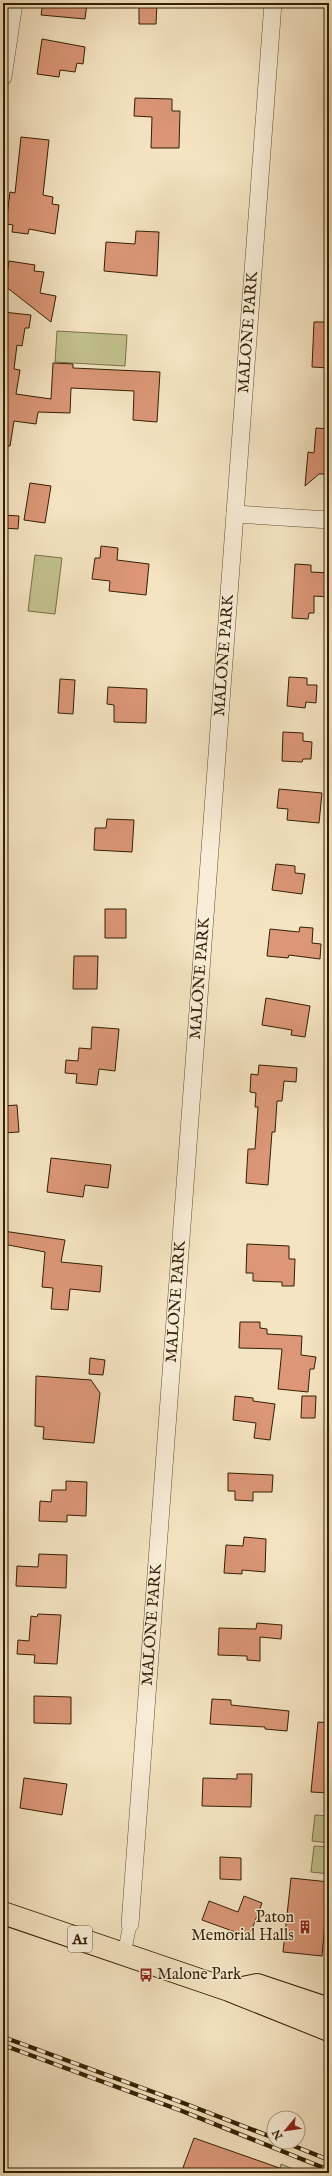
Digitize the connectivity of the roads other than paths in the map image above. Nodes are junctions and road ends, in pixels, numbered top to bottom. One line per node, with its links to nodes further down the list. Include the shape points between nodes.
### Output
1 (14, 3): 3 (street)
2 (273, 3): 4 (street, MALONE PARK)
3 (3, 77)
4 (235, 514): 5 (street); 7 (street, MALONE PARK)
5 (329, 520)
6 (3, 1913): 8 (main road, A1)
7 (130, 1924): 8 (street, MALONE PARK)
8 (124, 1954): 9 (main road, A1)
9 (229, 1990): 10 (main road, A1, via 257,1985); 11 (main road, A1)
10 (329, 2009)
11 (329, 2030)

